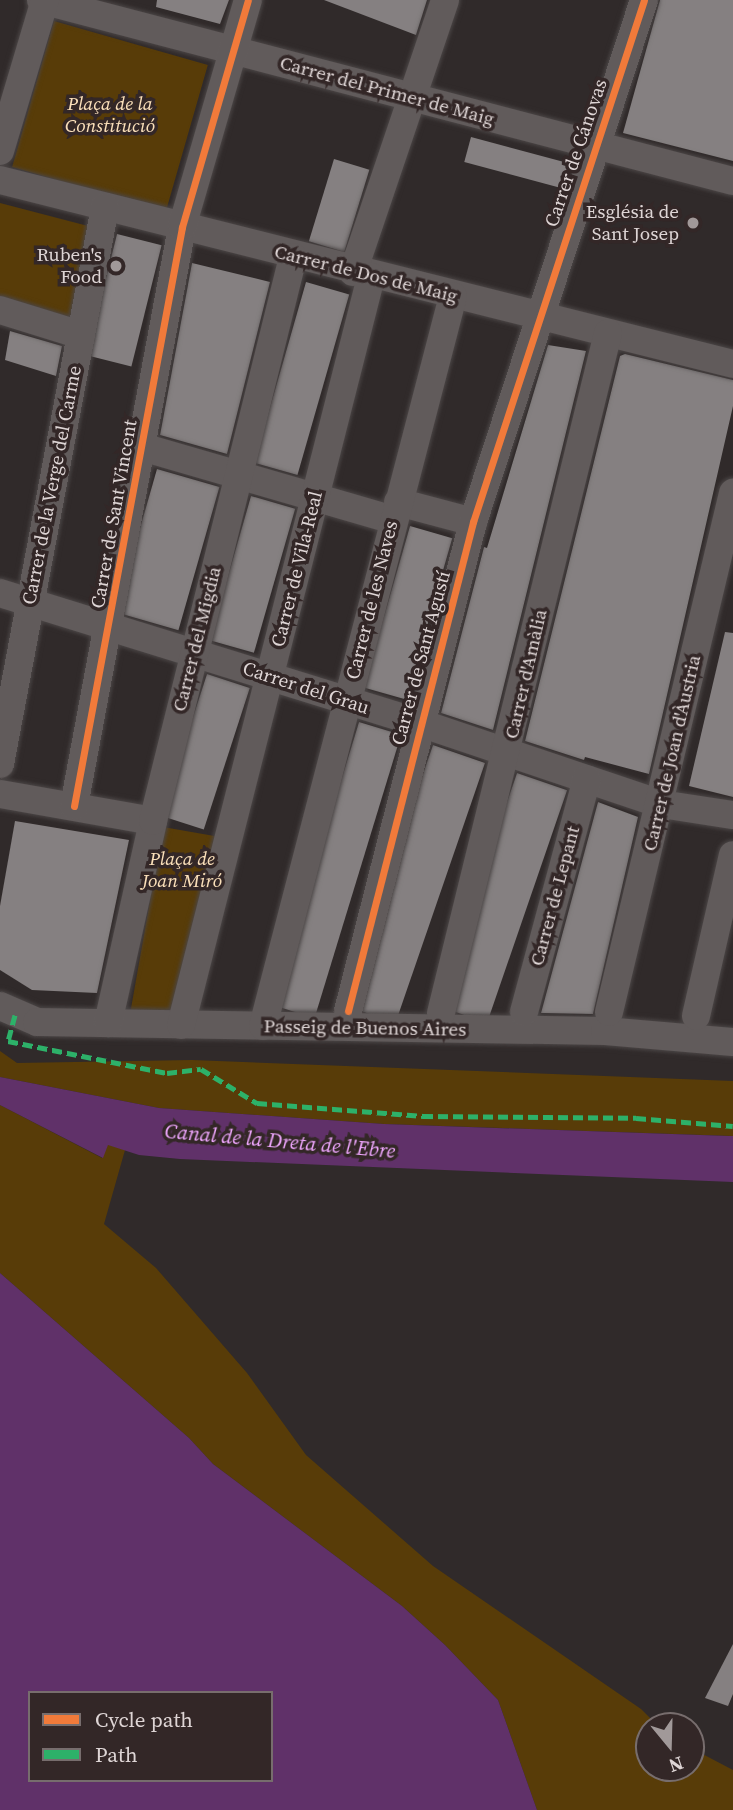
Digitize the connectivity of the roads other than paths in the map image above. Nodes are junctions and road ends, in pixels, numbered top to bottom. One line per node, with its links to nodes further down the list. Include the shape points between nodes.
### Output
1 (44, 0): 5 (street, Carrer del Primer de Maig); 8 (street)
2 (248, 0): 5 (street, Carrer de Sant Vincent)
3 (445, 0): 6 (street, Carrer de Vila-Real)
4 (644, 0): 7 (street, Carrer de Cánovas)
5 (231, 50): 6 (street, Carrer del Primer de Maig); 12 (street, Carrer de Sant Vincent)
6 (410, 97): 7 (street, Carrer del Primer de Maig); 14 (street, Carrer de Vila-Real)
7 (596, 147): 10 (street, Carrer del Primer de Maig); 17 (street, Carrer de Cánovas)
8 (0, 152)
9 (0, 180): 11 (street, Carrer de Dos de Maig)
10 (733, 181)
11 (105, 207): 12 (street, Carrer de Dos de Maig); 19 (street, Carrer de la Verge del Carme)
12 (181, 228): 13 (street, Carrer de Dos de Maig); 21 (street, Carrer de Sant Vincent)
13 (293, 257): 14 (street, Carrer de Dos de Maig); 22 (street, Carrer del Migdia)
14 (362, 274): 15 (street, Carrer de Dos de Maig); 24 (street, Carrer de Vila-Real)
15 (453, 296): 17 (street, Carrer de Dos de Maig); 25 (street, Carrer de les Naves)
16 (0, 310): 19 (street)
17 (537, 316): 18 (street, Carrer de Dos de Maig); 26 (street, Carrer de Sant Agustí)
18 (608, 333): 20 (street, Carrer de Dos de Maig); 34 (street, Carrer d'Amàlia)
19 (81, 335): 28 (street, Carrer de la Verge del Carme)
20 (733, 364)
21 (142, 447): 22 (street); 29 (street, Carrer de Sant Vincent)
22 (237, 475): 24 (street); 30 (street, Carrer del Migdia)
23 (733, 493): 38 (street, Carrer de Joan d'Àustria)
24 (314, 497): 25 (street); 31 (street, Carrer de Vila-Real)
25 (395, 511): 26 (street); 32 (street, Carrer de les Naves)
26 (473, 522): 33 (street, Carrer de Sant Agustí)
27 (0, 593): 28 (street, Carrer del Grau)
28 (30, 603): 29 (street, Carrer del Grau); 35 (street, Carrer de la Verge del Carme)
29 (110, 626): 30 (street, Carrer del Grau); 39 (street, Carrer de Sant Vincent)
30 (194, 652): 31 (street, Carrer del Grau); 41 (street, Carrer del Migdia)
31 (270, 677): 32 (street, Carrer del Grau); 50 (street, Carrer de Vila-Real)
32 (346, 703): 33 (street, Carrer del Grau); 51 (street, Carrer de les Naves)
33 (420, 723): 34 (street, Carrer del Grau); 44 (street, Carrer de Sant Agustí)
34 (507, 752): 36 (street, Carrer del Grau); 47 (street, Carrer d'Amàlia)
35 (0, 764)
36 (587, 779): 38 (street, Carrer del Grau); 45 (street, Carrer de Lepant)
37 (0, 794): 39 (street)
38 (661, 804): 40 (street, Carrer del Grau); 46 (street, Carrer de Joan d'Àustria)
39 (74, 806): 41 (street)
40 (733, 815)
41 (153, 821): 49 (street, Carrer del Migdia)
42 (733, 855): 48 (street)
43 (0, 1006): 49 (street, Passeig de Buenos Aires, via 37,1023)
44 (348, 1011)
45 (524, 1012)
46 (609, 1012)
47 (441, 1013)
48 (696, 1016)
49 (107, 1023): 50 (street, Passeig de Buenos Aires)
50 (181, 1025): 51 (street, Passeig de Buenos Aires)
51 (263, 1026): 52 (street, Passeig de Buenos Aires, via 605,1031)
52 (733, 1042)

